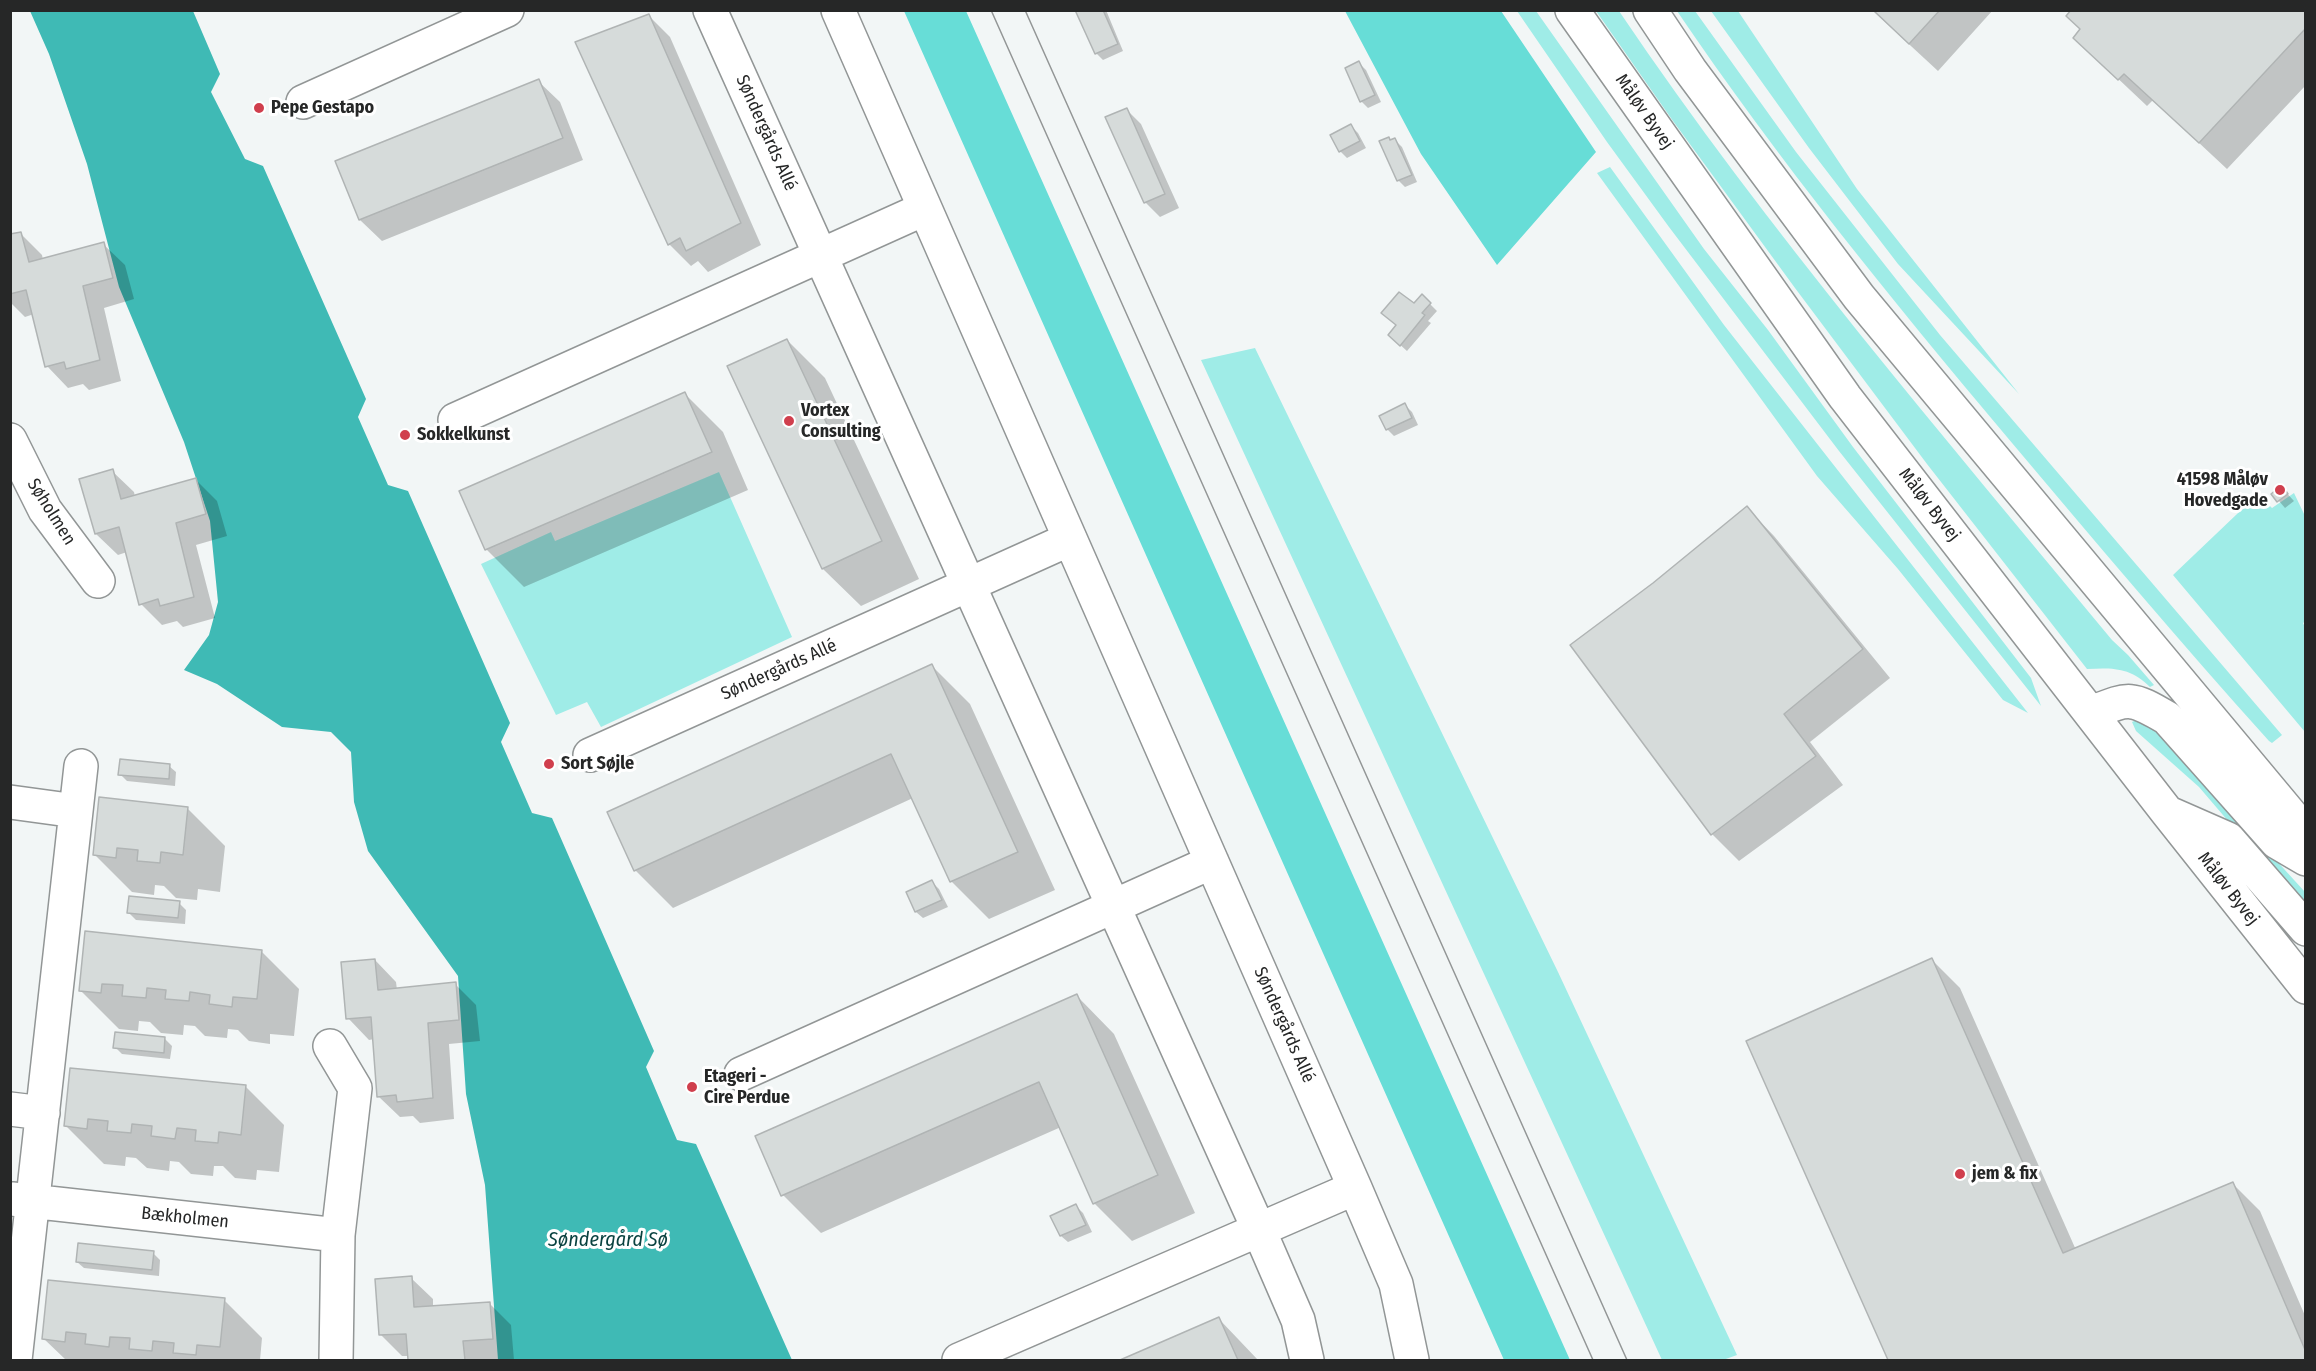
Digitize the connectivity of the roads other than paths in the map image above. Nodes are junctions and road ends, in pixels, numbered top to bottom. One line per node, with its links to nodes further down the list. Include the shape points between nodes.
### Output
1 (507, 10): 6 (street)
2 (710, 10): 8 (street, Søndergårds Allé)
3 (838, 10): 7 (street, Søndergårds Allé)
4 (1572, 10): 14 (street, Måløv Byvej, via 1845,397)
5 (1650, 10): 20 (street, via 1859,297)
6 (303, 102)
7 (924, 208): 8 (street); 11 (street, Søndergårds Allé)
8 (821, 256): 9 (street); 13 (street, Søndergårds Allé)
9 (455, 420)
10 (10, 440): 12 (street, Søholmen, via 45,510)
11 (1070, 539): 13 (street, Søndergårds Allé); 22 (street, Søndergårds Allé)
12 (98, 581)
13 (969, 584): 15 (street, Søndergårds Allé); 23 (street, Søndergårds Allé)
14 (2091, 713): 19 (street, Måløv Byvej); 21 (street, via 2125,700 2145,705 2167,718 2277,842)
15 (590, 755)
16 (81, 766): 18 (street)
17 (10, 802): 18 (street)
18 (76, 811): 29 (street)
19 (2167, 812): 24 (street, via 2228,838); 25 (street, Måløv Byvej)
20 (2306, 832)
21 (2306, 859)
22 (1212, 862): 23 (street); 30 (street, Søndergårds Allé)
23 (1115, 906): 27 (street); 32 (street, Søndergårds Allé)
24 (2306, 929)
25 (2306, 987)
26 (330, 1046): 33 (street, via 355,1088)
27 (741, 1074)
28 (10, 1109): 29 (street)
29 (43, 1113): 31 (street)
30 (1355, 1188): 32 (street); 39 (street, Søndergårds Allé, via 1396,1284)
31 (22, 1200): 33 (street, Bækholmen); 34 (street)
32 (1259, 1230): 37 (street); 38 (street, Søndergårds Allé, via 1298,1320)
33 (338, 1235): 36 (street)
34 (16, 1296): 35 (street)
35 (15, 1360)
36 (336, 1360)
37 (959, 1360)
38 (1307, 1360)
39 (1412, 1360)

